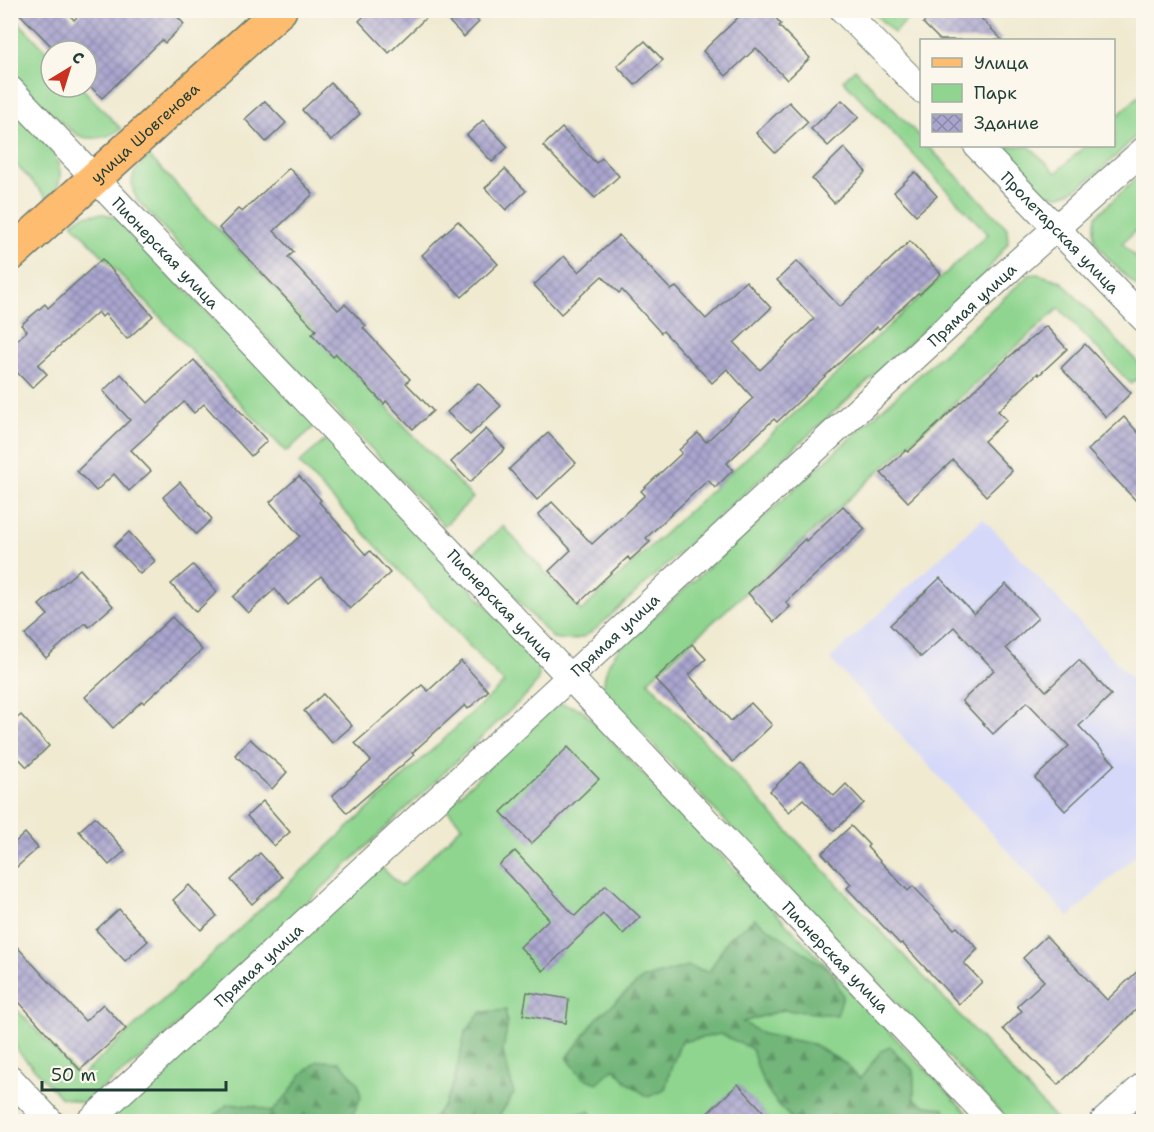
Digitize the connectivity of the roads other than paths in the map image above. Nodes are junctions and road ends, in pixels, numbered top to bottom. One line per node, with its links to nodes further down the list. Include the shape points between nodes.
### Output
1 (280, 10): 7 (main road, улица Шовгенова)
2 (843, 10): 4 (street)
3 (10, 89): 7 (street, Пионерская улица)
4 (920, 89)
5 (978, 147): 8 (street, Пролетарская улица)
6 (1143, 150): 8 (street, Прямая улица)
7 (96, 178): 9 (main road, улица Шовгенова); 11 (street, Пионерская улица)
8 (1056, 228): 10 (street, Пролетарская улица); 11 (street, Прямая улица)
9 (10, 255)
10 (1143, 320)
11 (570, 677): 15 (street, Прямая улица); 16 (street, Пионерская улица)
12 (10, 1078): 14 (street)
13 (1143, 1085): 17 (street)
14 (51, 1122)
15 (89, 1122)
16 (993, 1122)
17 (1103, 1122)

